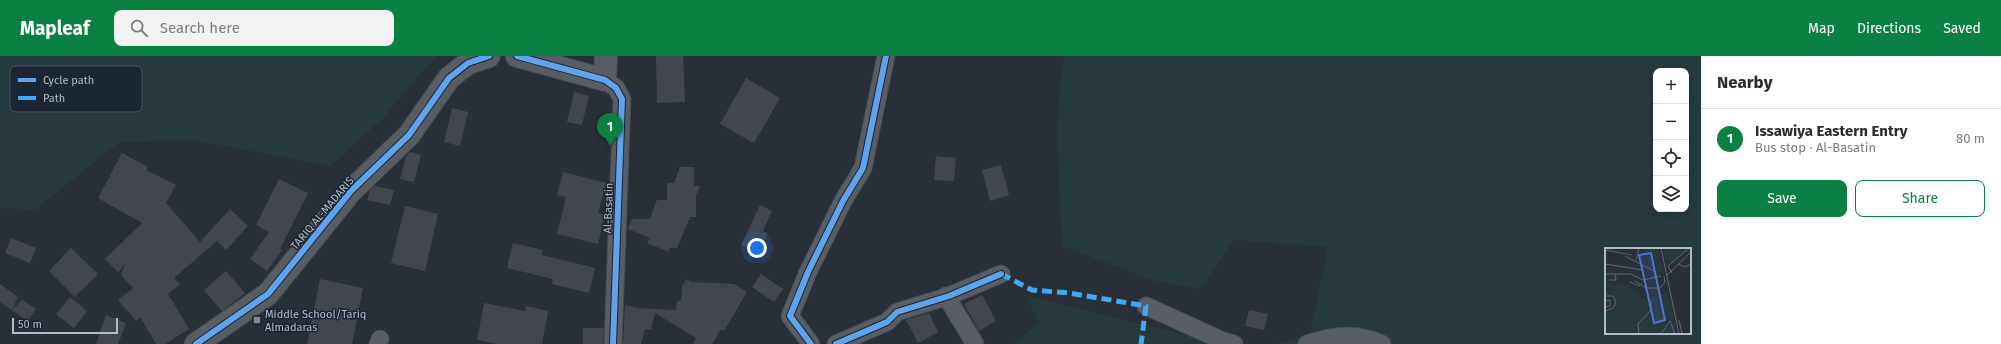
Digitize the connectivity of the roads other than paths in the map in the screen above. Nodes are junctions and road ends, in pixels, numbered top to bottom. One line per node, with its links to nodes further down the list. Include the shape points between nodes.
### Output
1 (489, 56): 9 (street, TARIQ AL-MADARIS, via 468,63 449,78 409,135 351,191 268,294)
2 (517, 56): 5 (street)
3 (606, 56): 5 (street)
4 (886, 56): 11 (street, via 863,168 843,201 808,272 790,316)
5 (604, 80): 10 (street, Al-Basatin, via 616,88 622,99)
6 (1001, 274): 7 (street)
7 (946, 296): 12 (street, via 897,312 887,322); 13 (street)
8 (1146, 306): 14 (street)
9 (196, 344)
10 (613, 344)
11 (811, 344)
12 (836, 344)
13 (975, 344)
14 (1234, 344)
15 (1307, 344): 16 (street, via 1339,335 1372,339)
16 (1382, 344)

